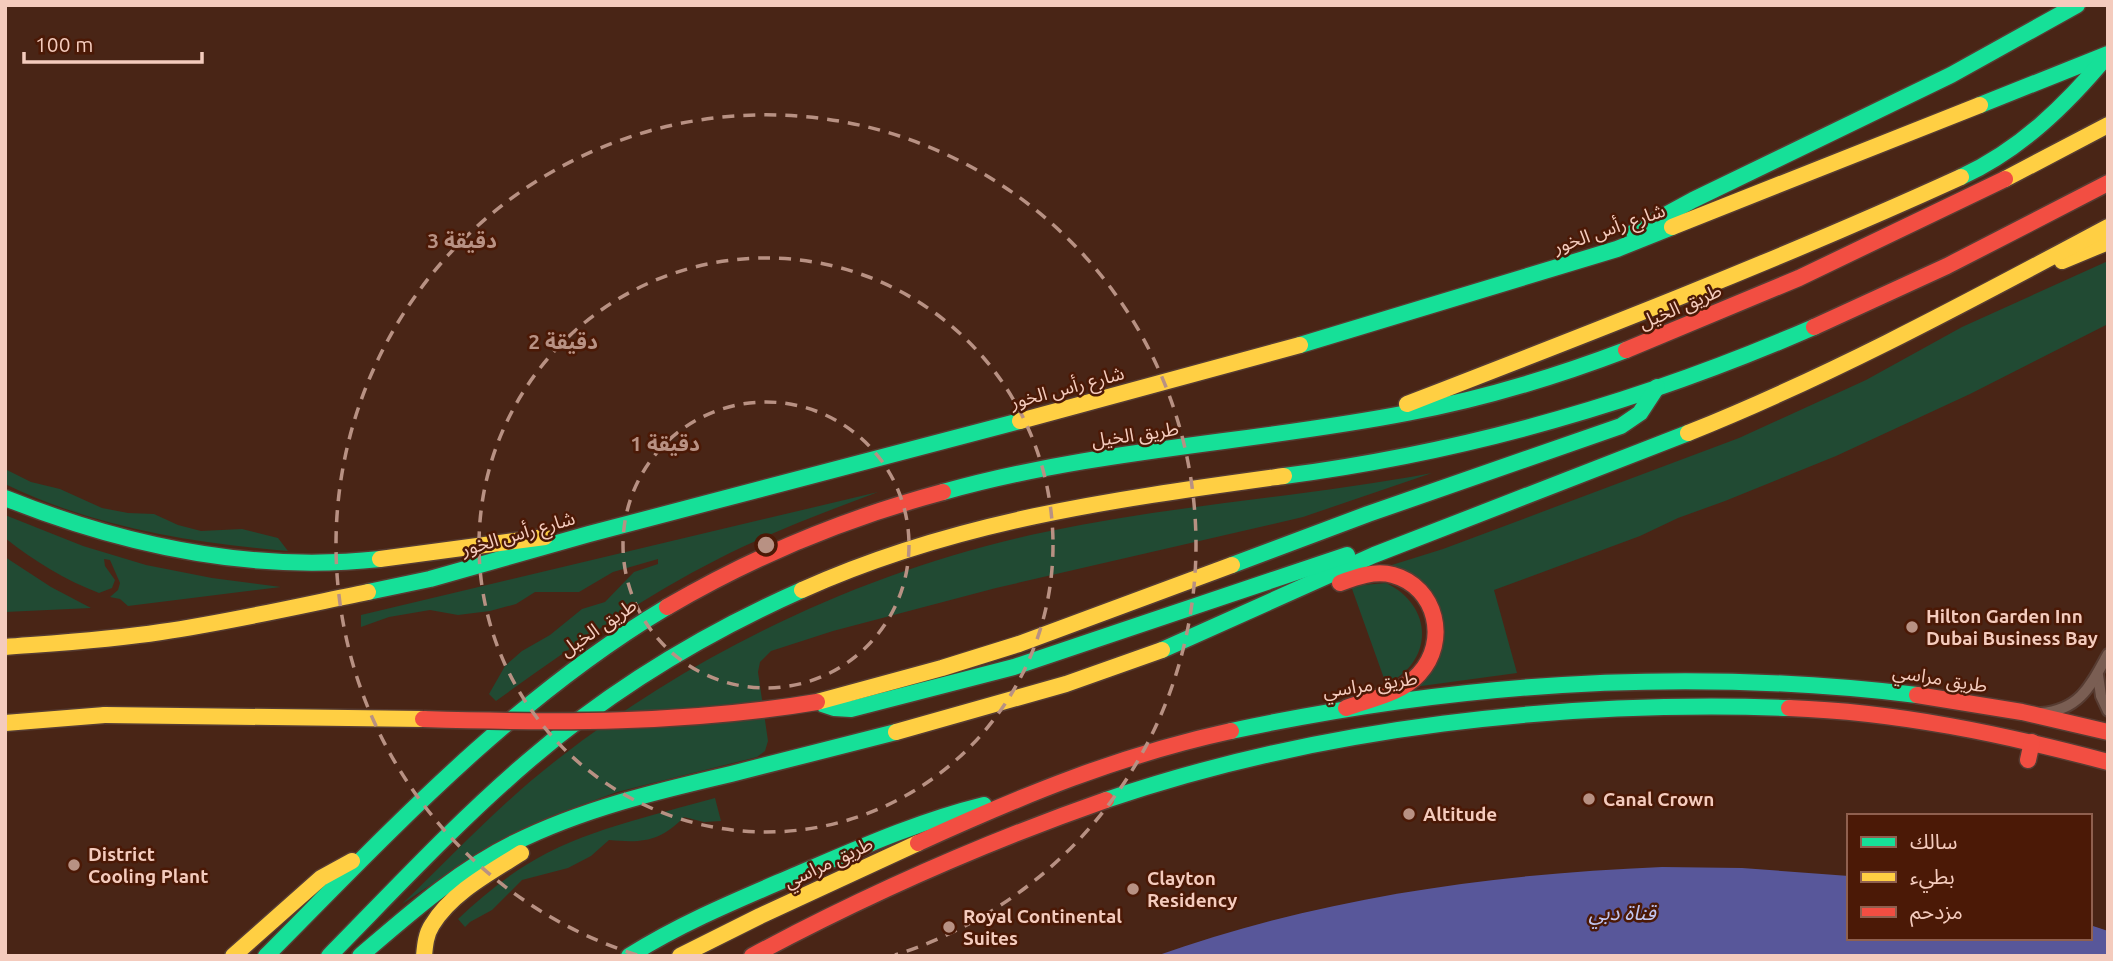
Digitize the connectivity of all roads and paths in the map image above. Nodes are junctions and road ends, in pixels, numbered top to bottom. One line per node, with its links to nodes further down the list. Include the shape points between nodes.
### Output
1 (2077, 5): 7 (main road, via 1951,75 1655,219)
2 (2108, 55): 7 (main road, شارع رأس الخور); 10 (main road, via 2065,104 2020,143 1979,169 1859,224)
3 (2108, 125): 10 (main road, طريق الخيل, via 1927,219 1673,333 1509,389)
4 (2108, 183): 9 (main road, via 1874,300)
5 (2108, 227): 8 (main road)
6 (2108, 242): 8 (main road)
7 (1617, 249): 12 (main road, شارع رأس الخور, via 1271,353)
8 (2013, 278): 13 (main road, via 1736,412)
9 (1657, 387): 18 (main road, via 1645,409 1625,425 981,657); 34 (main road, via 1548,423 1437,451 1098,503 992,524 838,574 692,645 566,730 489,797)
10 (1374, 420): 31 (main road, طريق الخيل, via 1075,464 968,485 877,511 770,553 611,642 529,702)
11 (5, 498): 12 (main road, via 131,542 244,561 350,562)
12 (589, 534): 15 (main road, شارع رأس الخور, via 430,579 233,620 89,641)
13 (1372, 556): 14 (main road); 18 (main road, via 1339,557 1014,667 916,694 851,709)
14 (1223, 623): 19 (main road, via 1256,618 1363,576 1393,575 1413,585 1435,615 1432,657 1410,682); 29 (main road, via 1063,685)
15 (5, 647)
16 (2108, 654): 17 (street)
17 (2098, 675): 21 (street); 22 (street, via 2068,706 2047,713)
18 (817, 702): 23 (main road, bridge, via 718,718 611,723)
19 (1346, 708): 22 (main road, طريق مراسي, via 1547,683 1721,678 1837,684); 30 (main road, طريق مراسي, via 1150,752)
20 (5, 711): 23 (main road)
21 (2108, 711)
22 (2025, 713): 25 (main road, طريق مراسي)
23 (105, 715): 24 (main road)
24 (5, 723)
25 (2108, 732)
26 (2032, 742): 27 (main road); 28 (main road); 39 (main road, via 1924,721 1733,705 1678,714 1589,709 1350,738 1084,807 962,853 839,909)
27 (2028, 760)
28 (2108, 762)
29 (711, 778): 35 (main road, via 606,807 515,843 438,890); 36 (main road, via 685,793 564,832 508,862 455,901 433,924)
30 (1014, 799): 37 (main road, via 904,828 701,916); 38 (main road, طريق مراسي)
31 (364, 858): 32 (main road, via 321,878); 33 (main road, طريق الخيل)
32 (233, 956)
33 (266, 956)
34 (329, 956)
35 (360, 956)
36 (424, 956)
37 (629, 956)
38 (680, 956)
39 (752, 956)

